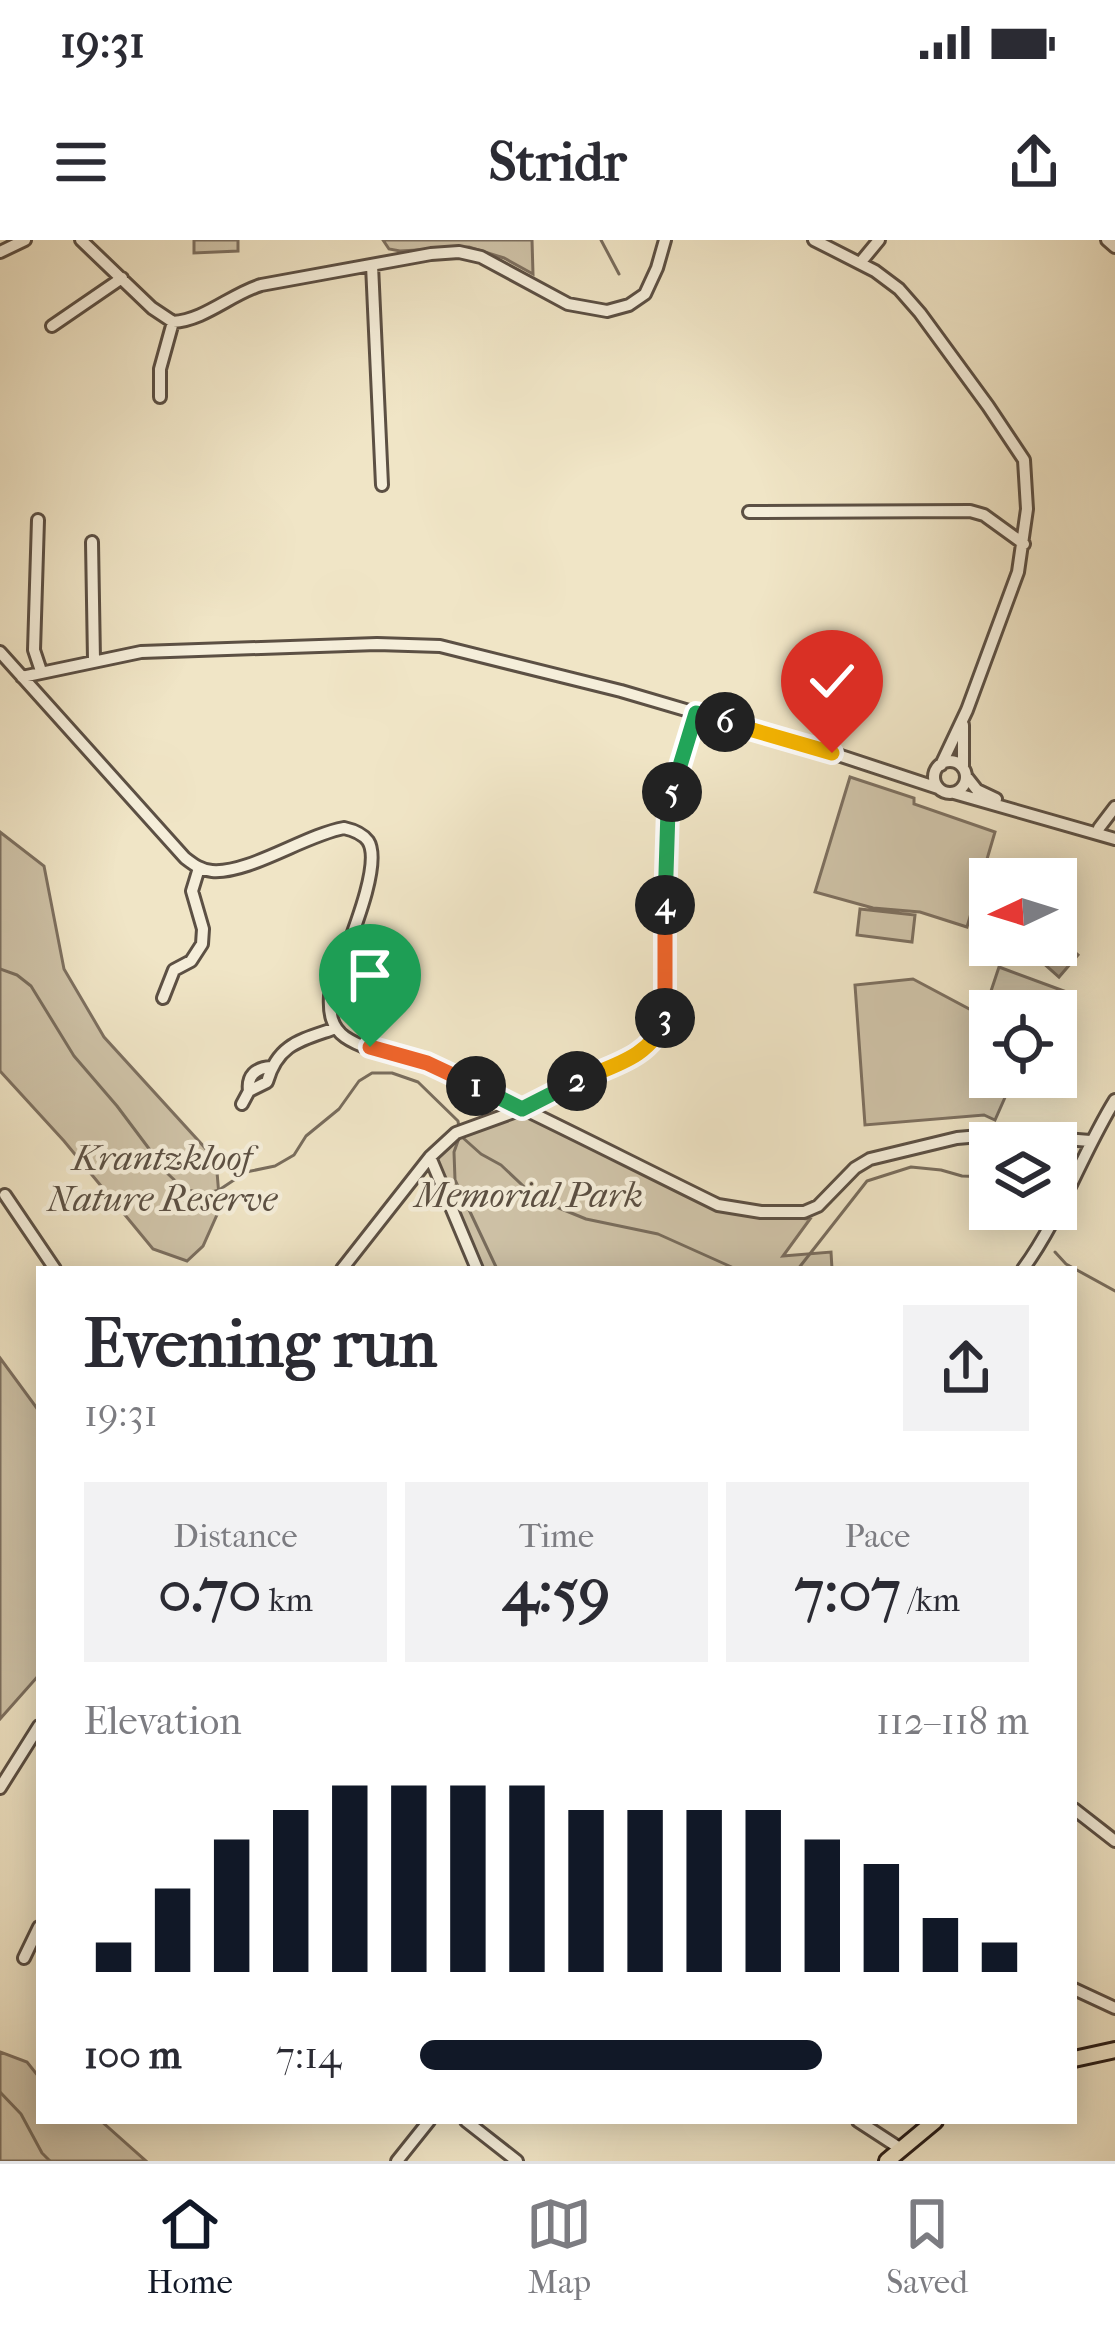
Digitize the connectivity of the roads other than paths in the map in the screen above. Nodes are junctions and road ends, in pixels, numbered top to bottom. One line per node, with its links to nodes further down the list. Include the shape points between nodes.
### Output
1 (25, 240): 8 (street)
2 (81, 240): 11 (street)
3 (664, 240): 10 (street, via 645,294 607,310 568,304 474,255)
4 (814, 240): 9 (street)
5 (879, 240): 9 (street)
6 (1107, 240): 7 (street)
7 (1115, 247)
8 (0, 253)
9 (860, 263): 19 (street, via 920,313 1021,454)
10 (372, 266): 12 (street, via 251,288); 15 (street)
11 (122, 278): 12 (street); 13 (street)
12 (173, 322): 14 (street)
13 (52, 326)
14 (160, 398)
15 (382, 485)
16 (749, 512): 19 (street, via 970,511)
17 (38, 520): 22 (street, via 34,650)
18 (92, 542): 21 (street)
19 (1024, 544): 24 (street)
20 (0, 652): 23 (street)
21 (94, 660): 22 (street); 25 (street, via 188,649 412,644)
22 (41, 671): 23 (street)
23 (22, 677): 33 (street)
24 (967, 710): 26 (street); 27 (street)
25 (696, 713): 28 (street); 38 (street, via 668,810 662,1027 646,1050)
26 (940, 765): 27 (street, via 954,762); 28 (street); 29 (street)
27 (964, 772): 30 (street); 32 (street, via 987,796)
28 (897, 776): 29 (street)
29 (938, 788): 30 (street)
30 (954, 793): 32 (street)
31 (1114, 808): 32 (street)
32 (1110, 833)
33 (199, 868): 34 (street, via 192,891 202,944 174,970); 35 (street, via 233,868 344,827 367,840 371,878 330,996)
34 (163, 998)
35 (336, 1028): 37 (street, via 298,1041 254,1072); 38 (street)
36 (1115, 1100): 39 (street)
37 (242, 1104)
38 (522, 1109): 39 (street, via 718,1205 785,1214 812,1210 863,1162 899,1151 993,1134); 40 (street, via 459,1132)
39 (1090, 1141): 45 (street)
40 (430, 1156): 43 (street); 44 (street)
41 (5, 1195): 42 (street)
42 (53, 1266)
43 (344, 1266)
44 (476, 1266)
45 (1025, 1266)
46 (36, 1731): 47 (street)
47 (0, 1788)
48 (1077, 1811): 49 (street)
49 (1115, 1841)
50 (36, 1933): 51 (street)
51 (24, 1958)
52 (1077, 1990): 53 (street)
53 (1115, 2008)
54 (1115, 2050): 55 (main road)
55 (1077, 2058)
56 (427, 2124): 61 (street)
57 (470, 2124): 62 (street)
58 (862, 2124): 60 (street)
59 (931, 2124): 60 (main road)
60 (901, 2149): 63 (main road)
61 (397, 2161)
62 (518, 2161)
63 (887, 2161)

